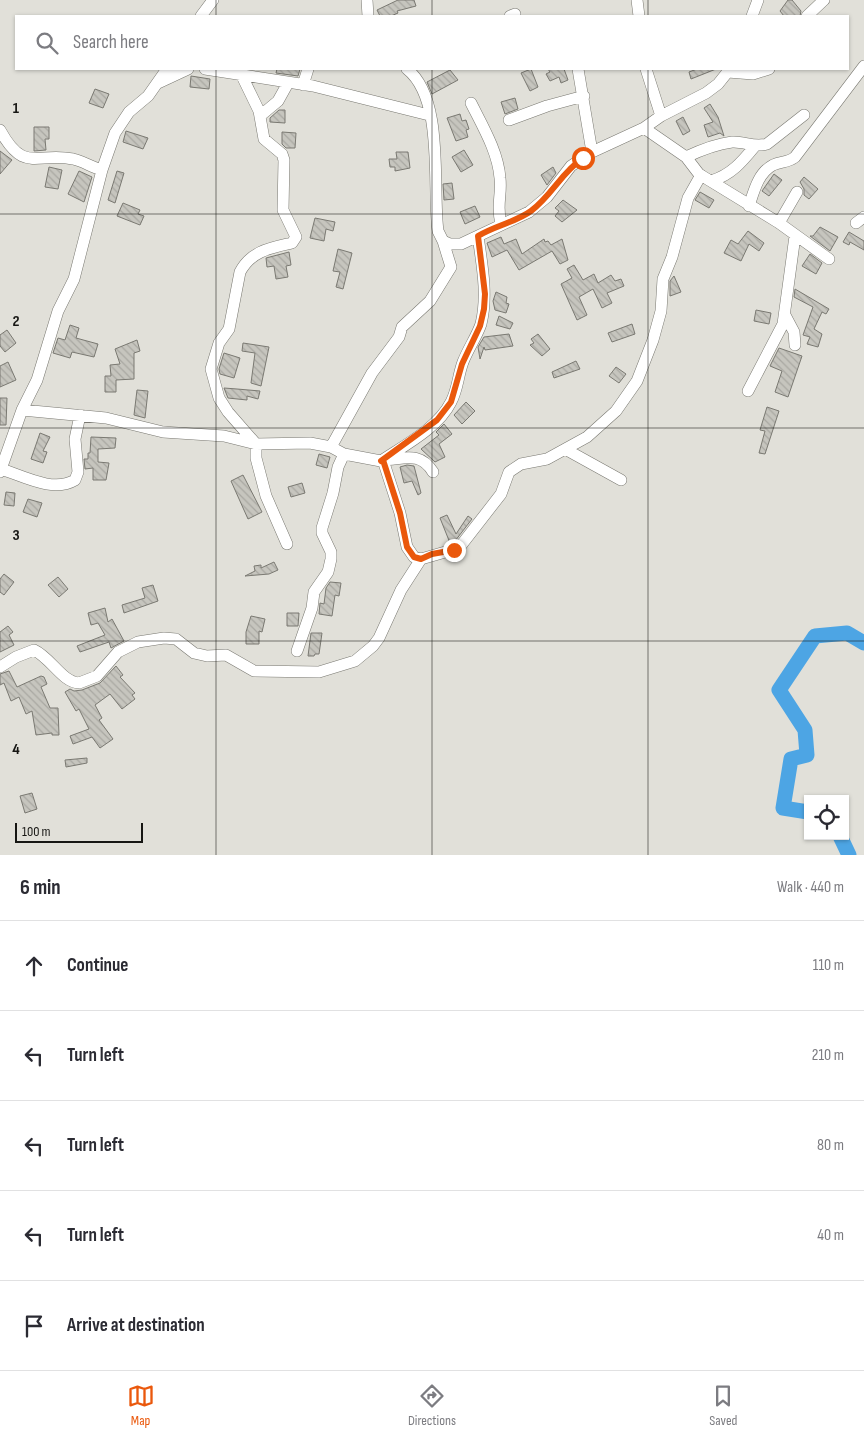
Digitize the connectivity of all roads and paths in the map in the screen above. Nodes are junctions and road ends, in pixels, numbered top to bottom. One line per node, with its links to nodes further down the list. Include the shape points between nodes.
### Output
1 (213, 0): 6 (street)
2 (367, 0): 7 (street)
3 (637, 0): 8 (street)
4 (758, 0): 9 (street)
5 (824, 0): 10 (street)
6 (202, 15)
7 (368, 15)
8 (639, 15)
9 (752, 15)
10 (808, 15)
11 (864, 66): 40 (street, via 795,157 770,167 758,181)
12 (166, 70): 22 (street)
13 (186, 70): 22 (street)
14 (211, 70): 21 (street)
15 (308, 70): 24 (street)
16 (410, 70): 27 (street, via 418,79)
17 (578, 70): 25 (street)
18 (646, 70): 30 (street)
19 (729, 70): 20 (street, via 753,74); 30 (street, via 706,93)
20 (766, 70)
21 (242, 76): 23 (street); 29 (street)
22 (158, 83): 37 (street, via 123,120)
23 (288, 83): 24 (street); 29 (street, via 278,101)
24 (302, 85): 27 (street)
25 (584, 96): 31 (street); 35 (street)
26 (471, 103): 42 (street, via 498,165 501,188 497,208)
27 (429, 115): 45 (street, via 434,133 437,225)
28 (804, 115): 34 (street, via 776,139)
29 (260, 116): 52 (street, via 264,139 282,154 284,160 283,210 296,237 292,243 255,254 244,264 229,329 219,343 211,369 219,398)
30 (661, 116): 32 (street)
31 (509, 120)
32 (644, 128): 35 (street); 36 (street)
33 (0, 130): 37 (street, via 11,148 26,159 72,159)
34 (755, 146): 36 (street, via 732,142); 38 (street, via 724,177)
35 (592, 152): 42 (street, via 571,166 547,197 530,212)
36 (686, 157): 38 (street)
37 (102, 170): 50 (street, via 74,279 58,311 37,380)
38 (706, 178): 40 (street); 54 (street, via 688,198 663,279 661,311 637,381 616,411 587,437)
39 (797, 192): 41 (street)
40 (749, 206): 41 (street)
41 (780, 223): 44 (street)
42 (501, 224): 43 (street)
43 (478, 236): 45 (street, via 461,244); 56 (street, via 484,309 451,402 437,420)
44 (795, 236): 46 (street); 47 (street)
45 (443, 240): 53 (street, via 450,267 430,301 402,327 395,343 372,372)
46 (828, 259)
47 (785, 315): 48 (street, via 794,332); 49 (street, via 777,338)
48 (795, 345)
49 (748, 391)
50 (22, 410): 51 (street); 57 (street)
51 (80, 415): 52 (street, via 163,432 224,436); 57 (street, via 75,480 65,485 52,484)
52 (256, 444): 53 (street, via 294,441); 60 (street, via 256,458 266,496)
53 (331, 448): 55 (street)
54 (565, 449): 59 (street); 61 (street, via 547,459 521,464 510,472 500,494 459,548)
55 (344, 454): 56 (street); 62 (street, via 322,528 331,552 328,572 314,592 312,608)
56 (382, 461): 58 (street, via 420,458); 61 (street, via 400,513 407,547 414,557)
57 (1, 470)
58 (433, 472)
59 (622, 480)
60 (287, 544)
61 (421, 559): 63 (street, via 401,590 373,646 356,662 328,671 254,671 226,655 194,653 176,639 164,638 138,642 118,652 97,676 78,683 64,678 53,663 34,650)
62 (297, 651)
63 (0, 667)

